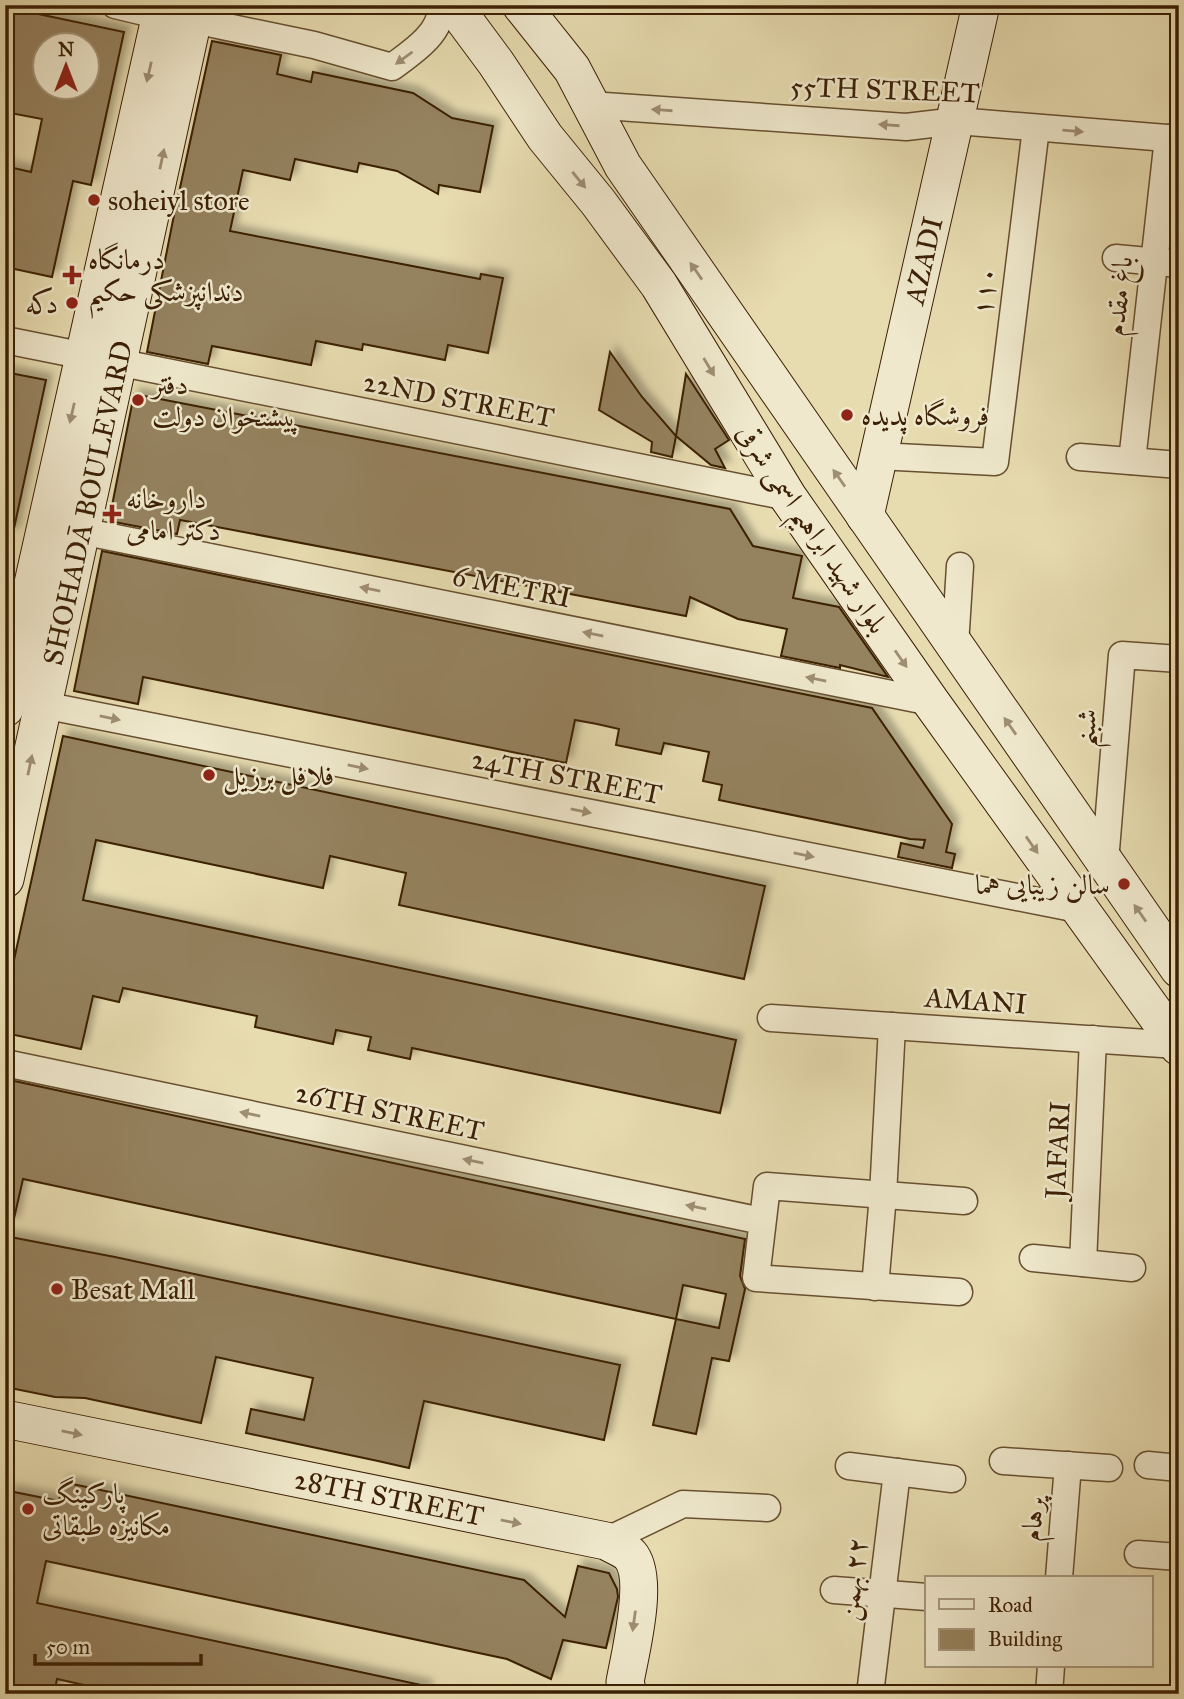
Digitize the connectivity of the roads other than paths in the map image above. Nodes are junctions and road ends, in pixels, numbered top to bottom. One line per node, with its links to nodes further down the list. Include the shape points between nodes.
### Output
1 (115, 5): 6 (street)
2 (441, 5): 6 (street, one-way to 6, via 441,14 423,44 392,67 213,24)
3 (453, 5): 8 (main road, بلوار شهید ابراهیم اسمی شرقی)
4 (521, 5): 7 (main road, بلوار شهید ابراهیم اسمی شرقی)
5 (981, 5): 10 (main road, AZADI)
6 (179, 8): 17 (main road, SHOHADĀ BOULEVARD)
7 (546, 35): 8 (main road, via 549,58 538,71 519,75); 9 (main road, بلوار شهید ابراهیم اسمی شرقی, via 572,69)
8 (496, 63): 12 (main road, بلوار شهید ابراهیم اسمی شرقی)
9 (590, 105): 10 (street, 55TH STREET, one-way to 9, via 906,127); 12 (main road, via 555,109); 23 (main road, بلوار شهید ابراهیم اسمی شرقی, one-way to 9, via 623,166)
10 (957, 121): 11 (street, 55TH STREET); 18 (main road, AZADI)
11 (1036, 128): 13 (street, 55TH STREET, one-way to 13); 18 (street, ۱۱۰, via 995,462)
12 (545, 137): 22 (main road, بلوار شهید ابراهیم اسمی شرقی, one-way to 22, via 659,285)
13 (1173, 139): 15 (street, باغ مقدم)
14 (1116, 258): 15 (street)
15 (1166, 262): 20 (street, باغ مقدم)
16 (5, 340): 17 (street, 22ND STREET)
17 (101, 359): 22 (street, 22ND STREET); 24 (main road, SHOHADĀ BOULEVARD); 28 (main road, SHOHADĀ BOULEVARD, one-way to 28)
18 (878, 456): 23 (main road, AZADI)
19 (1080, 457): 20 (street)
20 (1132, 461): 21 (street)
21 (1179, 465)
22 (789, 497): 29 (main road, بلوار شهید ابراهیم اسمی شرقی, one-way to 29)
23 (865, 516): 26 (main road, بلوار شهید ابراهیم اسمی شرقی)
24 (80, 531): 29 (street, 6 METRI, one-way to 24); 30 (main road, SHOHADĀ BOULEVARD)
25 (960, 566): 26 (street)
26 (954, 645): 31 (main road, بلوار شهید ابراهیم اسمی شرقی, one-way to 26)
27 (1179, 659): 31 (street, شبنم, via 1122,655)
28 (6, 700)
29 (931, 702): 33 (main road, بلوار شهید ابراهیم اسمی شرقی, one-way to 33)
30 (43, 705): 32 (main road, SHOHADĀ BOULEVARD, one-way to 30); 33 (street, 24TH STREET, one-way to 33)
31 (1105, 862): 34 (main road, بلوار شهید ابراهیم اسمی شرقی, one-way to 31)
32 (5, 879)
33 (1078, 909): 38 (main road, بلوار شهید ابراهیم اسمی شرقی)
34 (1179, 969)
35 (771, 1018): 36 (street, AMANI)
36 (892, 1026): 37 (street, AMANI); 40 (street)
37 (1093, 1039): 38 (street, AMANI); 44 (street, JAFARI)
38 (1178, 1046)
39 (5, 1063): 42 (street, 26TH STREET, one-way to 39)
40 (883, 1195): 41 (street); 42 (street, via 767,1186); 46 (street)
41 (964, 1201)
42 (762, 1221): 46 (street, via 756,1278)
43 (1033, 1258): 44 (street)
44 (1083, 1263): 45 (street)
45 (1132, 1268)
46 (875, 1287): 47 (street)
47 (959, 1292)
48 (5, 1419): 58 (main road, 28TH STREET, one-way to 58)
49 (1003, 1461): 50 (street)
50 (1068, 1465): 53 (street); 61 (street, پرهام)
51 (1148, 1465): 54 (street)
52 (849, 1466): 55 (street)
53 (1109, 1468)
54 (1179, 1468)
55 (897, 1472): 56 (street); 63 (street, ٢٢ بهمن)
56 (952, 1479)
57 (767, 1508): 58 (street, via 683,1504)
58 (606, 1541): 66 (main road, 28TH STREET, one-way to 66, via 630,1555 639,1586 625,1682)
59 (1138, 1554): 60 (street)
60 (1179, 1557)
61 (1059, 1576)
62 (834, 1590): 63 (street)
63 (882, 1595): 64 (street); 67 (street, ٢٢ بهمن)
64 (925, 1597)
65 (1051, 1668): 68 (street)
66 (628, 1694)
67 (870, 1694)
68 (1049, 1694)

